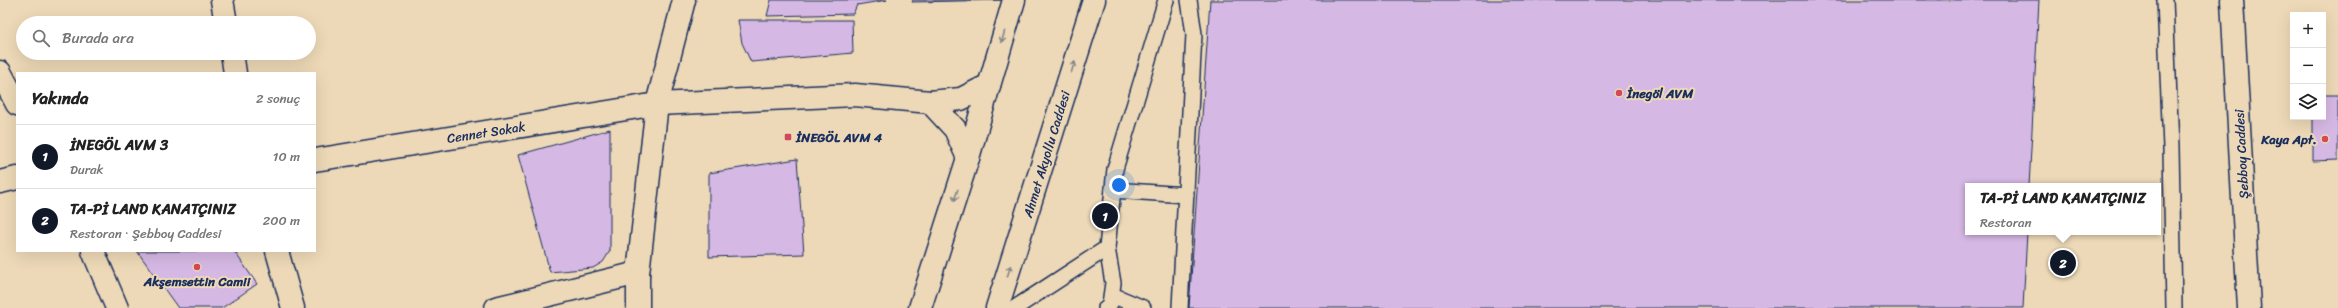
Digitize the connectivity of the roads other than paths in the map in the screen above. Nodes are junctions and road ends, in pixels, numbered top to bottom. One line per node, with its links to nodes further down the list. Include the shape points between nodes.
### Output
1 (222, 0): 10 (street)
2 (666, 0): 11 (street)
3 (684, 0): 11 (street)
4 (1014, 0): 15 (street, one-way to 15)
5 (1094, 0): 35 (street, Ahmet Akyollu Caddesi, one-way to 5)
6 (1166, 0): 23 (lane, via 1115,169)
7 (1189, 0): 24 (lane, via 1194,34)
8 (2166, 0): 39 (lane)
9 (2232, 0): 40 (street, Şebboy Caddesi)
10 (225, 16)
11 (677, 27): 18 (street)
12 (233, 60): 14 (street)
13 (0, 72): 16 (street)
14 (235, 72)
15 (989, 85): 17 (street, Cennet Sokak, via 961,98); 19 (street)
16 (16, 102)
17 (930, 102): 18 (street, Cennet Sokak, via 856,95); 19 (street, via 955,129)
18 (657, 104): 20 (street, Cennet Sokak); 28 (street)
19 (968, 158): 34 (street, one-way to 34)
20 (316, 160)
21 (16, 178): 22 (street)
22 (0, 182)
23 (1113, 190): 24 (lane); 25 (lane)
24 (1186, 195): 38 (lane)
25 (1107, 248): 29 (lane, via 1113,283); 36 (lane)
26 (92, 252): 30 (street)
27 (276, 252): 31 (street)
28 (638, 273): 32 (street); 33 (street)
29 (1109, 301): 37 (lane)
30 (117, 308)
31 (293, 308)
32 (496, 308)
33 (638, 308)
34 (920, 308)
35 (997, 308)
36 (1015, 308)
37 (1143, 308)
38 (1180, 308)
39 (2174, 308)
40 (2249, 308)

